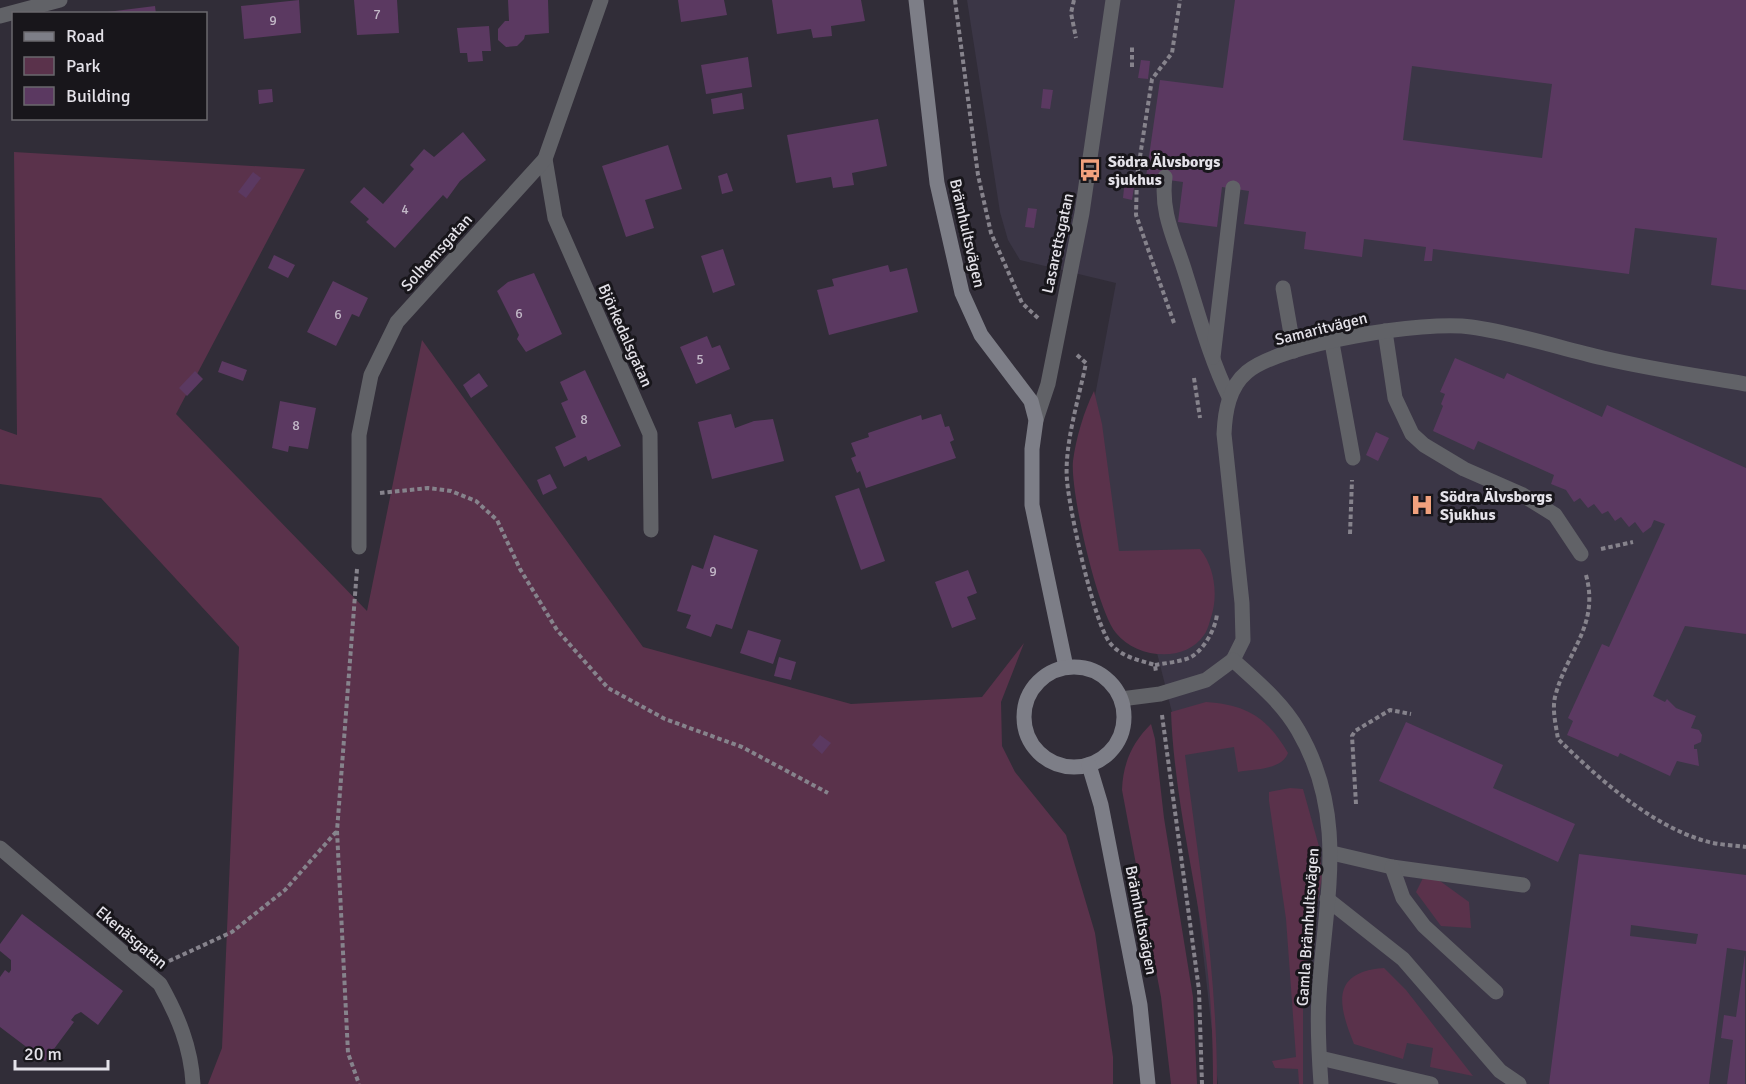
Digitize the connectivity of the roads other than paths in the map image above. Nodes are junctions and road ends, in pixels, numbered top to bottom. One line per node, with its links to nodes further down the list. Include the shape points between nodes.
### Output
1 (60, 0): 5 (street)
2 (601, 0): 6 (street, Solhemsgatan)
3 (916, 0): 16 (street, Brämhultsvägen, via 937,183 962,293 981,335 1031,402)
4 (1113, 0): 16 (street, Lasarettsgatan, via 1088,181 1048,384)
5 (15, 12)
6 (545, 159): 18 (street, Björkedalsgatan, via 555,218 650,434); 19 (street, Solhemsgatan, via 397,321 371,375 359,435)
7 (1165, 177): 13 (street, via 1162,197 1167,225)
8 (1233, 188): 13 (street)
9 (1283, 288): 12 (street)
10 (1384, 331): 11 (street, Samaritvägen); 14 (street, Samaritvägen, via 1436,324 1471,327 1606,359); 20 (street, via 1395,398 1412,434 1464,469 1556,515)
11 (1332, 343): 12 (street, Samaritvägen); 17 (street)
12 (1294, 351): 15 (street, Samaritvägen, via 1246,373)
13 (1213, 357): 15 (street)
14 (1746, 384)
15 (1229, 397): 21 (street, Samaritvägen, via 1224,434 1243,631)
16 (1036, 420): 22 (street, via 1032,506)
17 (1353, 458)
18 (651, 530)
19 (358, 547)
20 (1581, 554)
21 (1233, 660): 23 (street, via 1206,680 1160,694); 26 (street, Gamla Brämhultsvägen, via 1273,697 1298,729 1325,799)
22 (1066, 667): 23 (street, via 1089,668 1100,673 1116,688); 24 (street, via 1043,677 1034,686 1024,709 1024,722 1032,745 1051,762 1076,767)
23 (1121, 699): 24 (street, via 1124,722 1117,744)
24 (1089, 765): 33 (street, Brämhultsvägen, via 1101,805 1140,1005)
25 (0, 848): 32 (street, Ekenäsgatan, via 160,984 188,1045)
26 (1332, 853): 27 (street); 29 (street, Gamla Brämhultsvägen)
27 (1392, 867): 28 (street); 30 (street, via 1403,898 1424,926)
28 (1523, 885)
29 (1328, 899): 31 (street, Gamla Brämhultsvägen, via 1319,999); 36 (street, via 1403,959 1500,1071)
30 (1496, 992)
31 (1320, 1058): 34 (street, Gamla Brämhultsvägen); 35 (street)
32 (193, 1084)
33 (1148, 1084)
34 (1322, 1084)
35 (1431, 1084)
36 (1519, 1084)

